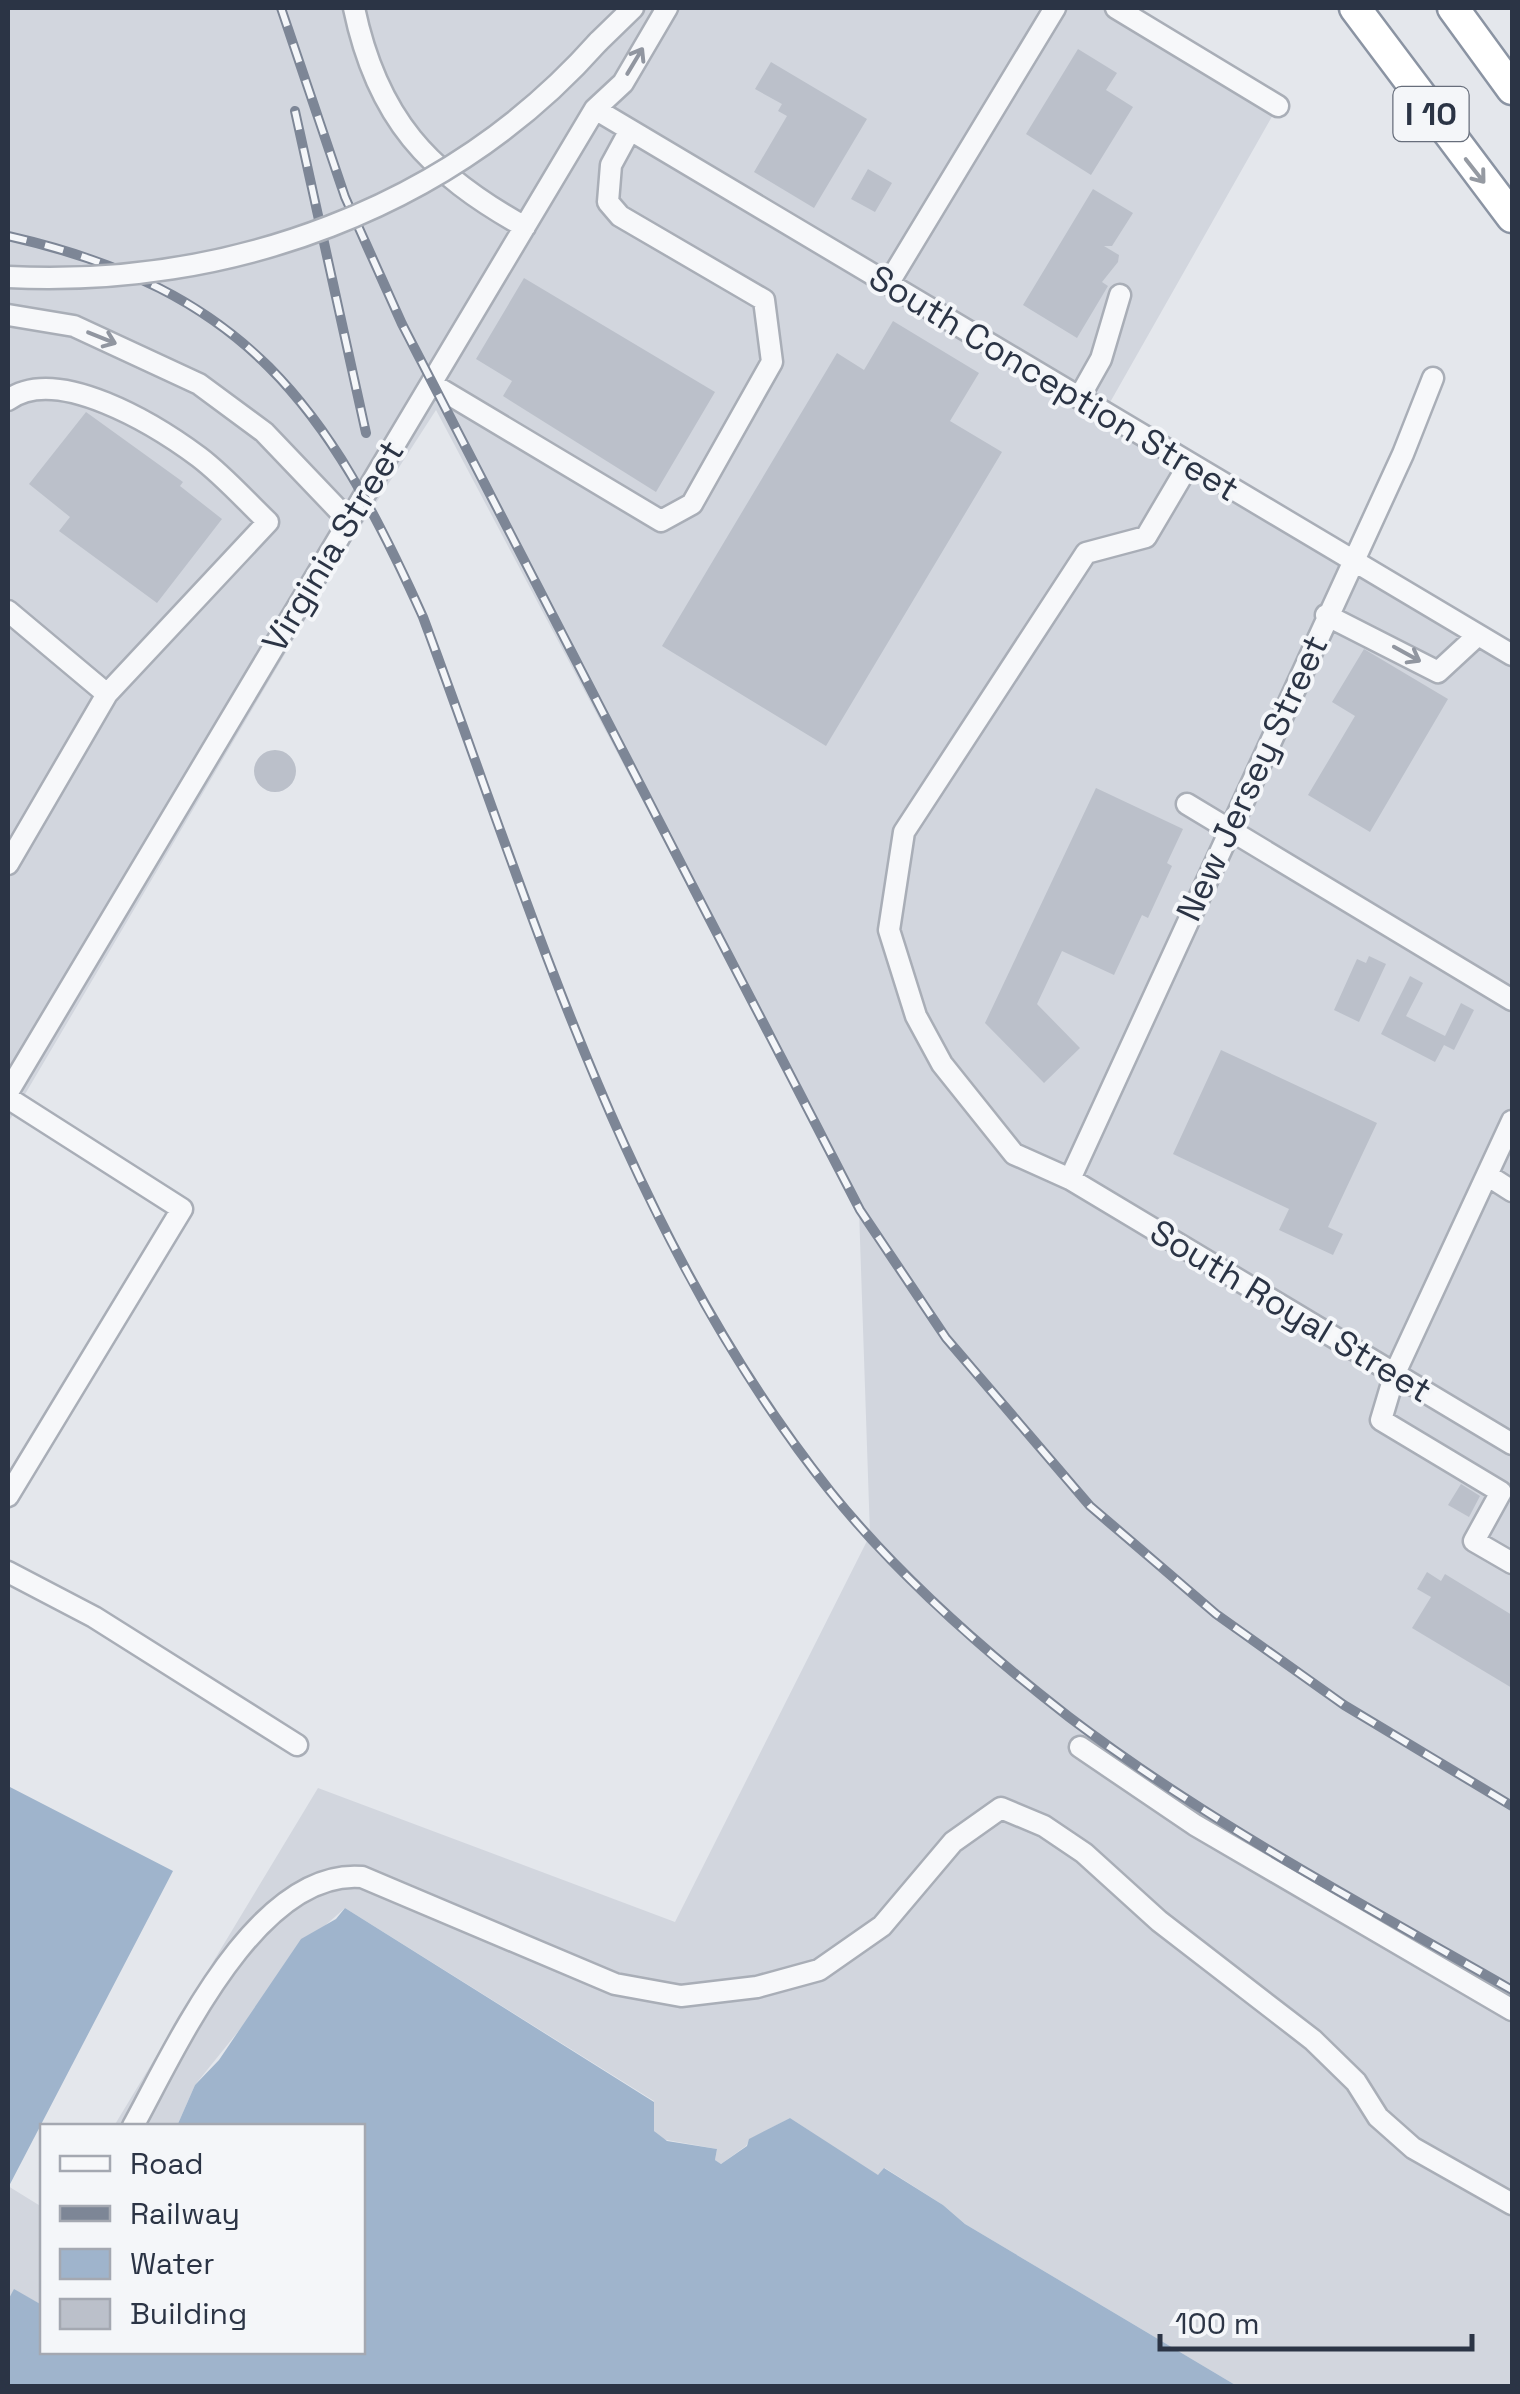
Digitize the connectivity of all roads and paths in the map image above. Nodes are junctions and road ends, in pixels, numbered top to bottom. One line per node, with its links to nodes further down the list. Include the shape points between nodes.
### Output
1 (354, 8): 16 (street, via 373,80 400,126 449,178)
2 (617, 8): 10 (street)
3 (633, 8): 10 (street)
4 (667, 8): 13 (street, Virginia Street, one-way to 4, via 622,83)
5 (1055, 8): 18 (street)
6 (1116, 8): 12 (street)
7 (1355, 8): 15 (highway, I 10, one-way to 15)
8 (1453, 8): 11 (highway, I 10)
9 (1478, 8): 11 (highway)
10 (598, 42): 17 (street, bridge, via 543,98 474,152 357,216 268,248 161,272)
11 (1512, 88)
12 (1278, 106)
13 (596, 110): 14 (street, South Conception Street); 16 (street, Virginia Street)
14 (630, 130): 18 (street, South Conception Street); 22 (street, via 611,165 608,202 620,216 764,300 772,362 692,504 661,521)
15 (1512, 217)
16 (525, 227): 22 (street, Virginia Street)
17 (8, 277)
18 (888, 284): 23 (street, South Conception Street)
19 (1120, 296): 23 (street, via 1101,359)
20 (8, 316): 26 (street, one-way to 26, via 74,326 199,384 264,432)
21 (1434, 378): 27 (street, New Jersey Street)
22 (432, 384): 26 (street, Virginia Street)
23 (1079, 398): 25 (street, South Conception Street)
24 (8, 400): 32 (street, via 20,390 50,386 81,393 199,457 268,522)
25 (1189, 464): 27 (street, South Conception Street); 40 (street, South Royal Street, via 1146,537 1086,554 904,832 889,930 916,1016 942,1064 1014,1154)
26 (348, 521): 37 (street, Virginia Street)
27 (1351, 561): 29 (street, New Jersey Street); 30 (street, South Conception Street)
28 (8, 611): 32 (street)
29 (1326, 615): 30 (street, one-way to 30, via 1438,672); 34 (street, New Jersey Street)
30 (1478, 635): 31 (street, South Conception Street)
31 (1512, 655)
32 (107, 694): 35 (street)
33 (1186, 804): 34 (street)
34 (1228, 829): 36 (street); 40 (street, New Jersey Street)
35 (8, 864)
36 (1512, 1000)
37 (8, 1095): 44 (street, via 182,1210)
38 (1512, 1121): 39 (street)
39 (1487, 1175): 41 (street); 42 (street)
40 (1070, 1179): 42 (street, South Royal Street)
41 (1512, 1191)
42 (1395, 1373): 43 (street, South Royal Street); 45 (street, via 1381,1420 1501,1492 1474,1541)
43 (1512, 1444)
44 (8, 1496)
45 (1512, 1563)
46 (8, 1572): 47 (street, via 94,1617)
47 (297, 1745)
48 (1080, 1747): 49 (street, via 1195,1824)
49 (1511, 2006)
50 (135, 2124): 51 (street, via 222,1974 262,1924 304,1888 336,1875 362,1878 615,1984 681,1996 757,1987 820,1970 882,1926 953,1842 1001,1808 1044,1826 1084,1854 1158,1921 1313,2040 1413,2148)
51 (1512, 2204)

